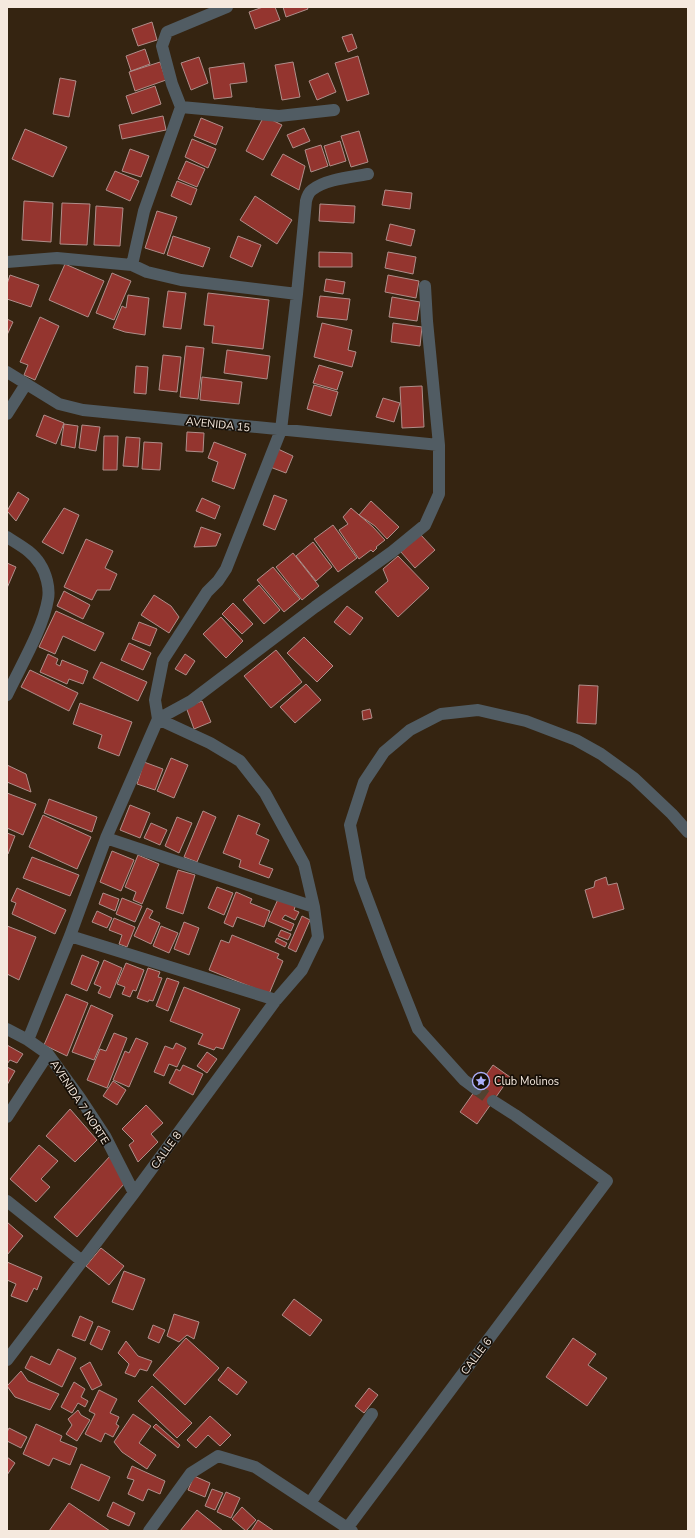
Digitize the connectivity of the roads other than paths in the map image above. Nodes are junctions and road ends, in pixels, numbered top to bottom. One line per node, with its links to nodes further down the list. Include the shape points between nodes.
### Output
1 (227, 7): 2 (street, via 167,32 162,46)
2 (181, 107): 3 (street, via 279,116); 6 (street, via 144,211)
3 (334, 110)
4 (368, 174): 8 (street, via 332,181 313,189 308,194)
5 (7, 262): 6 (street, via 57,258)
6 (132, 265): 8 (street, via 147,272 181,280)
7 (425, 286): 13 (street)
8 (297, 294): 12 (street)
9 (7, 372): 10 (street, AVENIDA 15)
10 (26, 384): 11 (street); 12 (street, AVENIDA 15, via 59,404 83,410)
11 (7, 414)
12 (281, 430): 13 (street, AVENIDA 15); 16 (street, via 226,569 207,592 163,660 155,700)
13 (439, 445): 16 (street, via 439,494 425,525 191,701)
14 (7, 537): 15 (street, via 30,551 40,564 47,580 49,598 42,623)
15 (7, 695)
16 (158, 719): 18 (street); 19 (street, via 210,743 240,761 265,793 304,864)
17 (688, 832): 25 (street, via 634,778 601,754 576,740 526,721 478,710 441,714 410,730 384,752 364,782 350,825 360,879 418,1028)
18 (106, 838): 19 (street); 20 (street)
19 (314, 907): 21 (street, CALLE 8, via 318,937 302,970)
20 (70, 936): 21 (street); 23 (street)
21 (276, 1000): 28 (street, CALLE 8)
22 (7, 1029): 23 (street, AVENIDA 7 NORTE)
23 (28, 1040): 24 (street, AVENIDA 7 NORTE)
24 (48, 1054): 27 (street); 28 (street, AVENIDA 7 NORTE, via 105,1136)
25 (476, 1090)
26 (493, 1101): 34 (street, CALLE 6, via 607,1182)
27 (7, 1117)
28 (134, 1194): 30 (street, CALLE 8)
29 (7, 1201): 30 (street)
30 (82, 1261): 31 (street, CALLE 8)
31 (7, 1360)
32 (372, 1414): 33 (street)
33 (310, 1503): 34 (street); 35 (street, via 254,1467 218,1456 191,1473)
34 (348, 1530)
35 (149, 1531)

